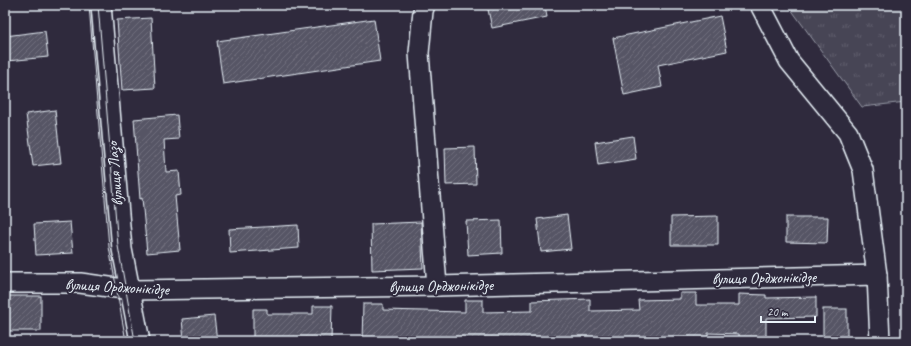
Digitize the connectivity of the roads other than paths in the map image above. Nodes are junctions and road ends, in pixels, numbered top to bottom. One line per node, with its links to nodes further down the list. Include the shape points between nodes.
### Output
1 (101, 5): 7 (street, вулиця Лазо, via 122,249)
2 (425, 5): 6 (street, via 418,53)
3 (760, 5): 4 (street, via 789,61 848,133 863,170)
4 (877, 275): 6 (street, вулиця Орджонікідзе); 9 (street)
5 (5, 283): 7 (street, вулиця Орджонікідзе, via 80,283)
6 (437, 286): 7 (street, вулиця Орджонікідзе)
7 (131, 290): 8 (street, вулиця Лазо)
8 (140, 341)
9 (880, 341)

